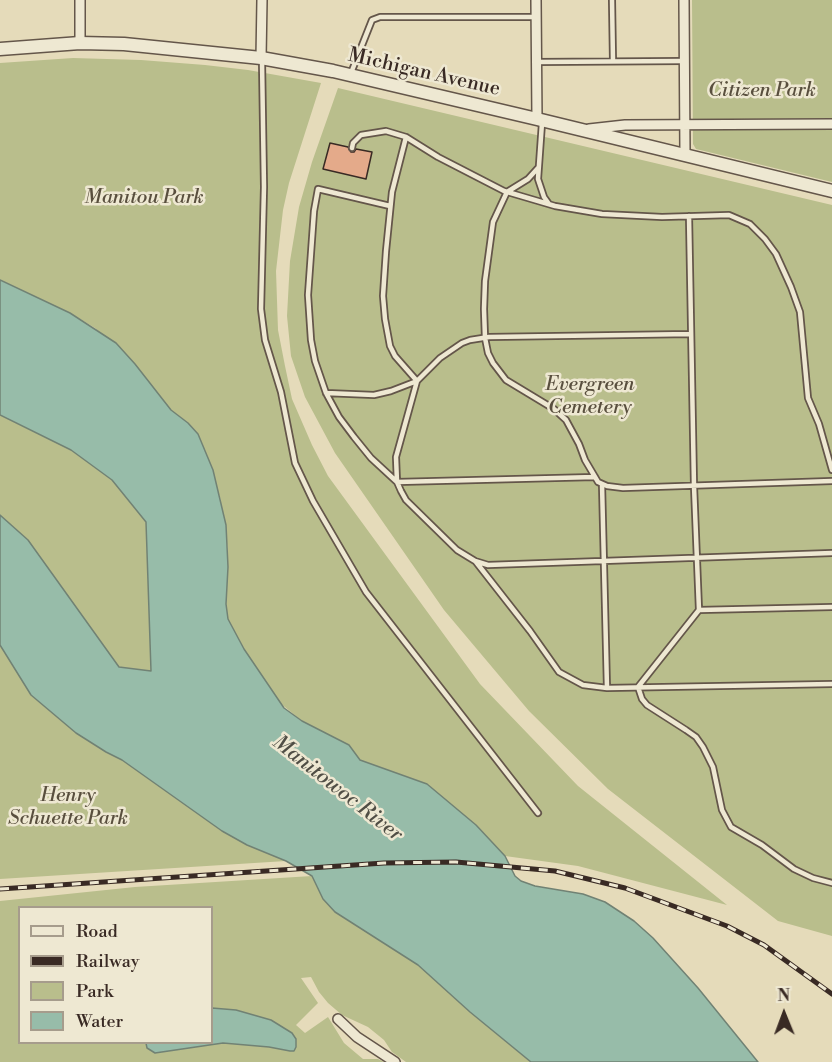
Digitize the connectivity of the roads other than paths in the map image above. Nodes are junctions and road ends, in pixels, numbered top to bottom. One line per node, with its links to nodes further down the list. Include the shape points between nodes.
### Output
1 (80, 0): 7 (street)
2 (262, 0): 9 (street)
3 (536, 0): 6 (street)
4 (612, 0): 10 (lane)
5 (684, 0): 11 (street)
6 (536, 17): 12 (street); 13 (lane, via 380,17 372,20)
7 (80, 43): 8 (street, Michigan Avenue); 9 (street, Michigan Avenue, via 156,46)
8 (0, 49)
9 (261, 58): 13 (street, Michigan Avenue); 46 (lane, via 261,309 295,463 366,591)
10 (613, 61): 11 (lane); 12 (lane)
11 (685, 61): 16 (street)
12 (537, 62): 14 (street)
13 (351, 76): 14 (street, Michigan Avenue)
14 (540, 120): 17 (street, Michigan Avenue); 21 (lane)
15 (832, 124): 16 (street)
16 (686, 125): 17 (street); 20 (street)
17 (582, 130): 20 (street, Michigan Avenue)
18 (406, 137): 19 (lane, via 386,131 369,132 356,138); 23 (lane); 25 (lane)
19 (352, 148)
20 (685, 155): 22 (street, Michigan Avenue)
21 (538, 168): 23 (lane); 24 (lane, via 540,188)
22 (832, 191)
23 (507, 192): 24 (lane); 28 (lane, via 491,231)
24 (549, 204): 26 (lane, via 602,214)
25 (390, 206): 29 (lane, via 383,296 387,334 395,356); 30 (lane, via 318,189 308,319 315,361)
26 (689, 216): 27 (lane); 31 (lane, via 729,215 741,219 765,238 776,254 800,312 808,398)
27 (691, 334): 28 (lane); 36 (lane)
28 (485, 338): 29 (lane, via 470,340 451,350); 32 (lane, via 493,363 506,380 566,420)
29 (417, 381): 30 (lane, via 382,394); 34 (lane, via 396,458)
30 (326, 393): 34 (lane, via 354,437)
31 (832, 470)
32 (595, 477): 34 (lane); 35 (lane)
33 (832, 481): 36 (lane)
34 (397, 482): 39 (lane, via 406,500 458,550)
35 (602, 484): 36 (lane, via 623,488); 40 (lane)
36 (694, 486): 38 (lane)
37 (832, 553): 38 (lane)
38 (697, 557): 40 (lane); 42 (lane)
39 (476, 561): 40 (lane, via 488,566); 45 (lane, via 559,672 583,685)
40 (603, 561): 45 (lane)
41 (832, 607): 42 (lane)
42 (699, 610): 44 (lane)
43 (832, 684): 44 (lane)
44 (638, 687): 45 (lane); 47 (lane, via 648,705 686,730 703,747 731,827 794,869)
45 (607, 688)
46 (538, 813)
47 (832, 883)
48 (338, 1019): 49 (street)
49 (395, 1062)

